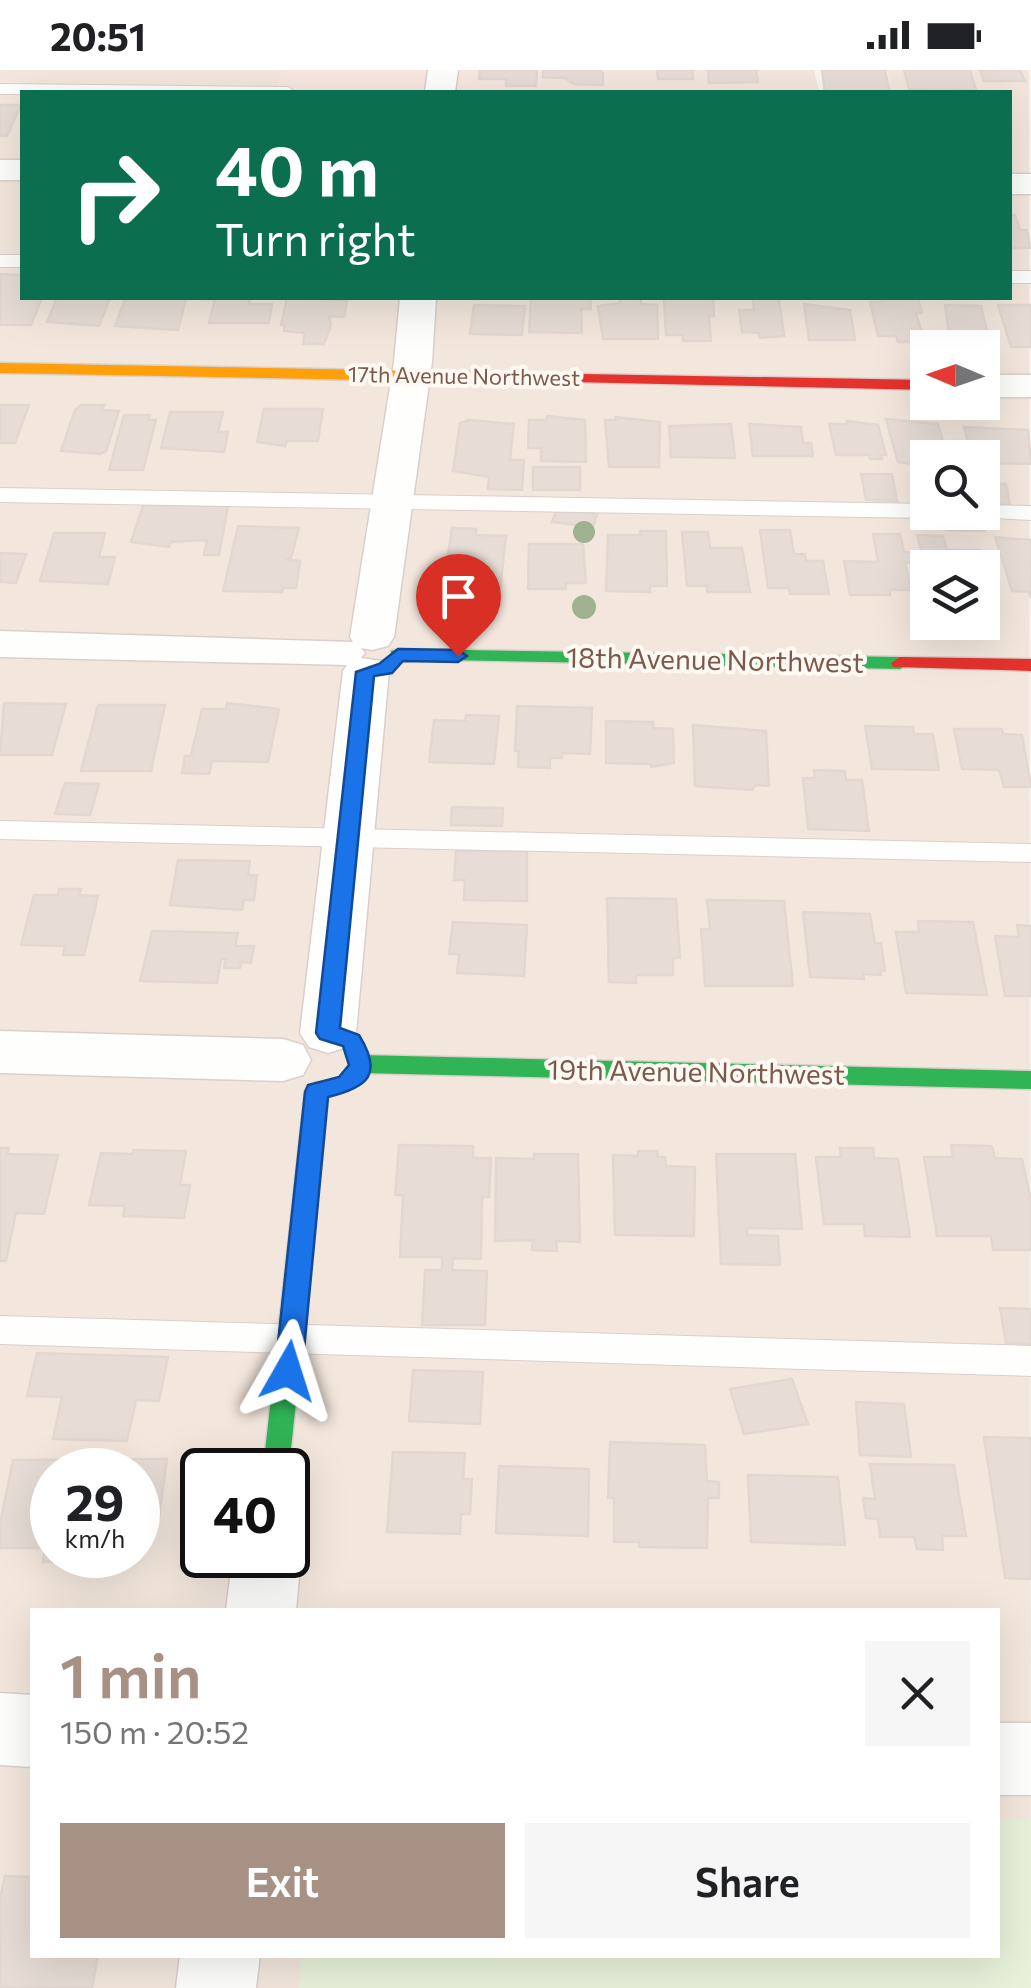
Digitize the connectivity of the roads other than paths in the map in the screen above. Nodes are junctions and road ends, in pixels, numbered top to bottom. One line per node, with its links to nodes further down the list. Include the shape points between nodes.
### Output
1 (0, 89): 2 (lane)
2 (96, 90)
3 (418, 300): 5 (street)
4 (0, 368): 5 (street, 17th Avenue Northwest)
5 (411, 376): 6 (street, 17th Avenue Northwest); 10 (street)
6 (910, 384)
7 (1000, 386): 8 (street)
8 (1031, 386)
9 (0, 496): 10 (lane)
10 (393, 502): 11 (lane); 15 (street)
11 (910, 511)
12 (1000, 512): 13 (lane)
13 (1031, 513)
14 (0, 644): 15 (street, 18th Avenue Northwest)
15 (369, 654): 16 (street, 18th Avenue Northwest); 18 (street)
16 (1031, 665)
17 (0, 830): 18 (lane)
18 (348, 838): 19 (lane); 21 (street)
19 (1031, 853)
20 (0, 1052): 21 (street, 19th Avenue Northwest)
21 (322, 1062): 22 (street, 19th Avenue Northwest); 24 (street)
22 (1031, 1080)
23 (0, 1330): 24 (lane)
24 (292, 1338): 25 (lane); 26 (street)
25 (1031, 1361)
26 (280, 1448)
27 (265, 1578): 28 (street)
28 (261, 1608)
29 (0, 1729): 30 (street)
30 (30, 1730)
31 (1000, 1758): 32 (street)
32 (1031, 1759)
33 (220, 1958): 34 (street)
34 (216, 1988)

